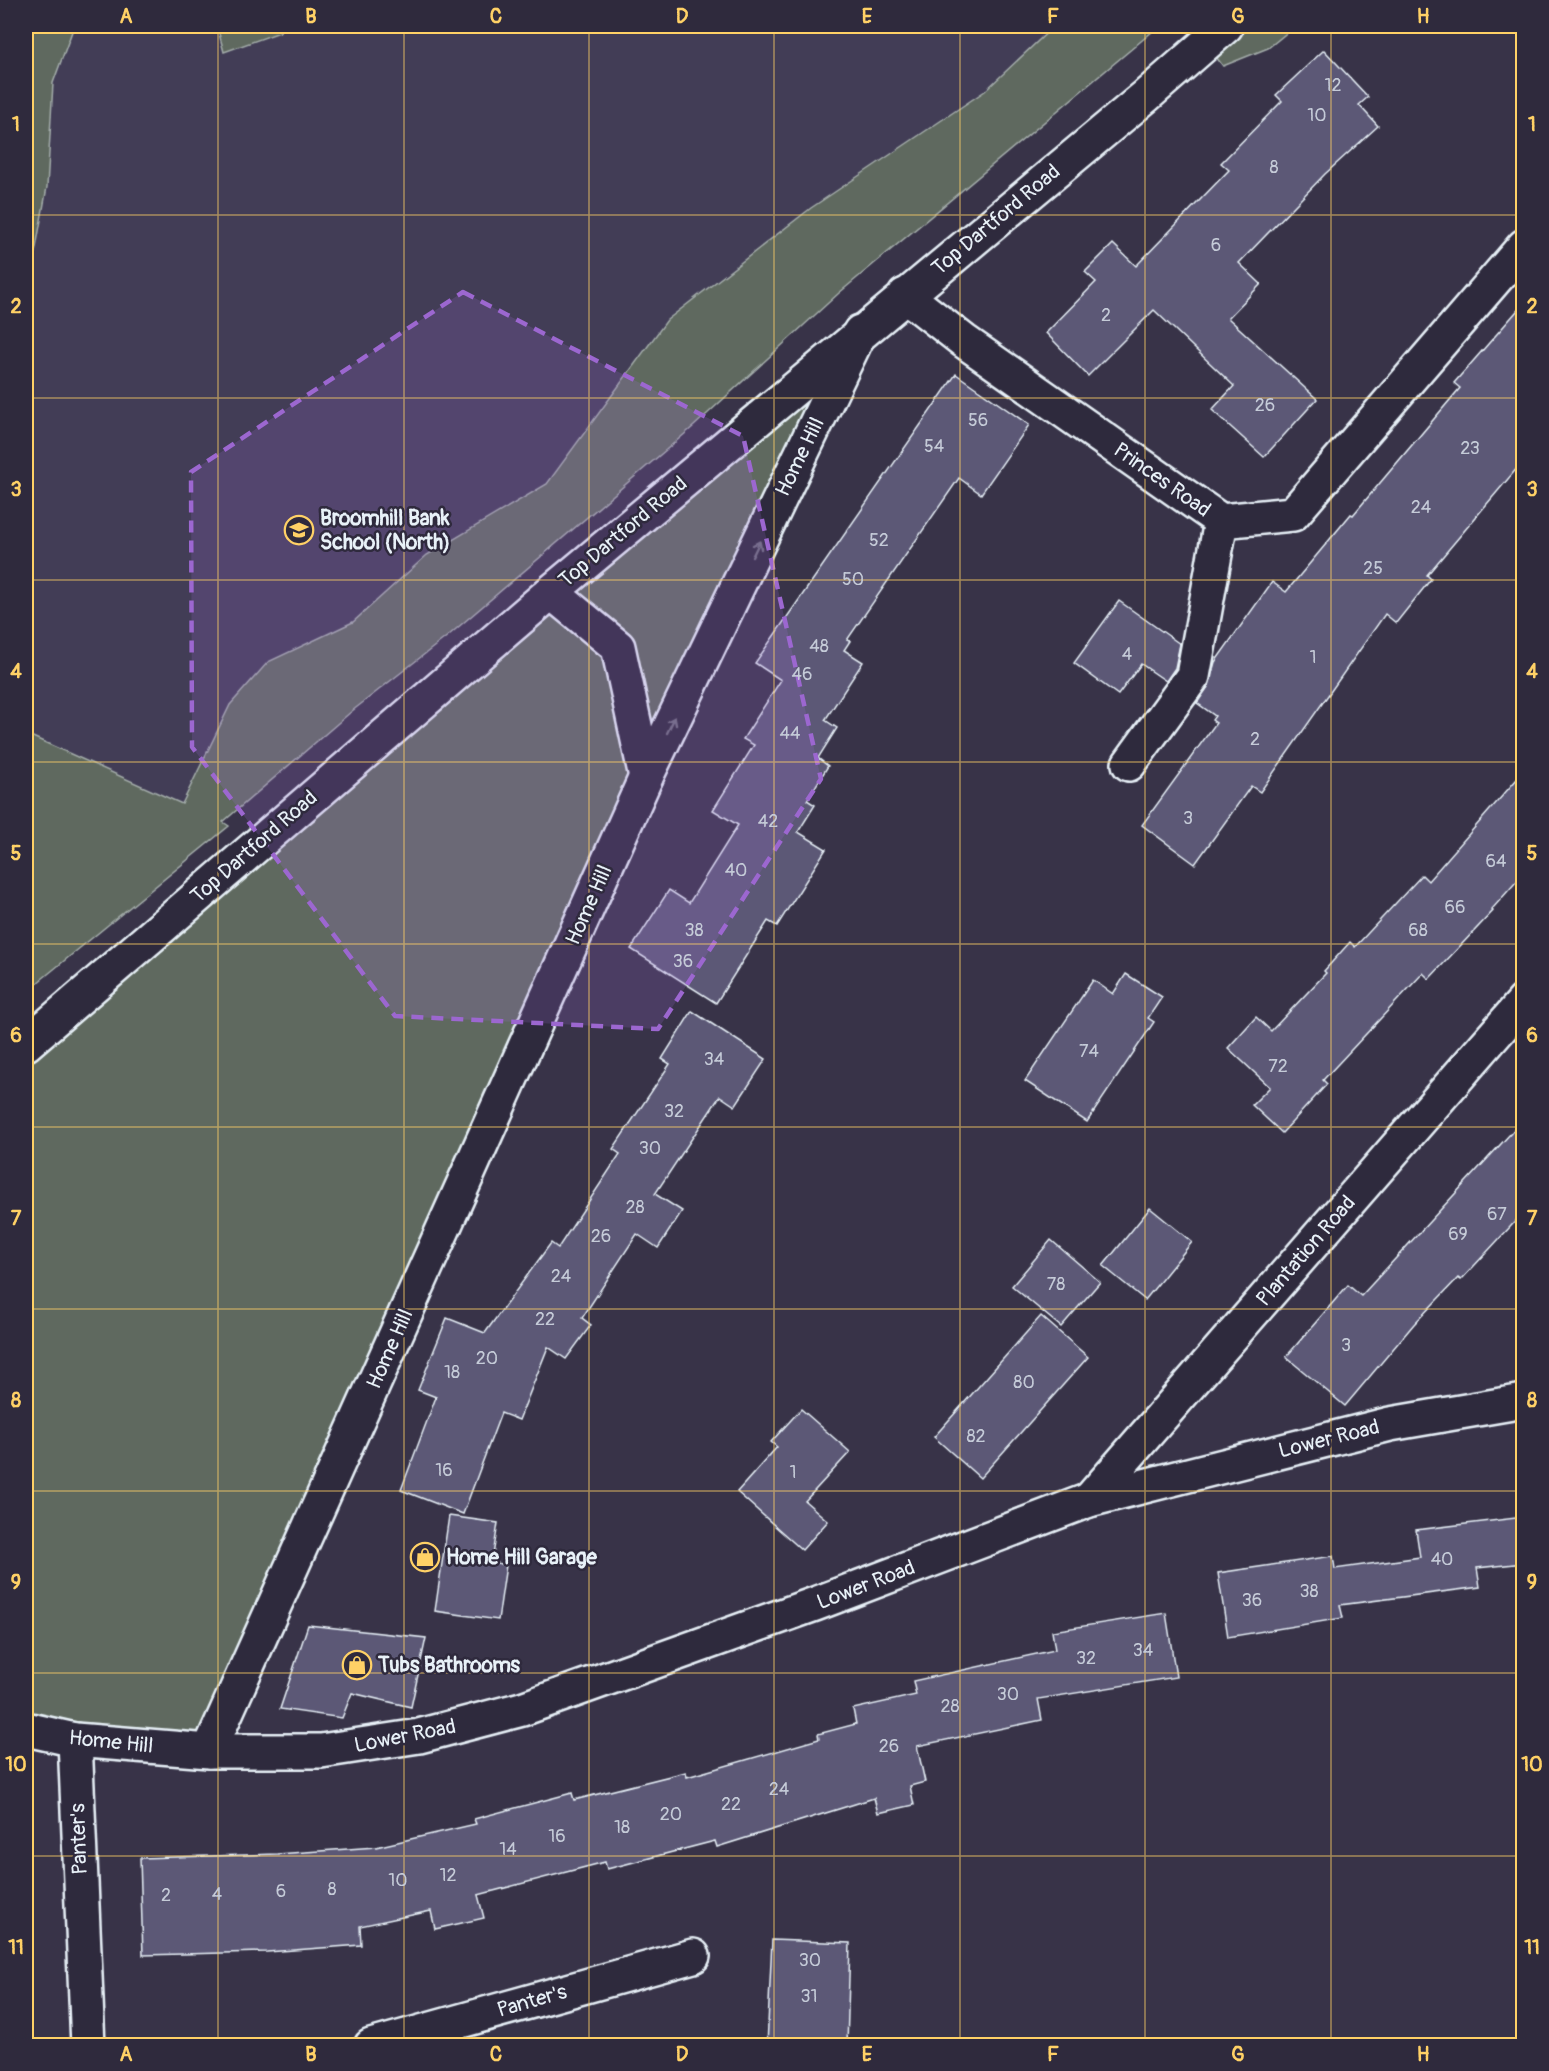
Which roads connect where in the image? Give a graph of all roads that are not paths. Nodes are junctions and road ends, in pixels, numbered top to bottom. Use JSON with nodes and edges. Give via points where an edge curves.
{"nodes":[{"id":1,"x":1226,"y":26,"type":"edge"},
{"id":2,"x":1524,"y":246,"type":"edge"},
{"id":3,"x":905,"y":295,"type":"junction"},
{"id":4,"x":860,"y":332,"type":"junction"},
{"id":5,"x":1221,"y":521,"type":"junction"},
{"id":6,"x":551,"y":592,"type":"junction"},
{"id":7,"x":1129,"y":764,"type":"dead end"},
{"id":8,"x":646,"y":777,"type":"junction"},
{"id":9,"x":1524,"y":1001,"type":"edge"},
{"id":10,"x":26,"y":1044,"type":"edge"},
{"id":11,"x":1524,"y":1401,"type":"edge"},
{"id":12,"x":1089,"y":1500,"type":"junction"},
{"id":13,"x":26,"y":1729,"type":"edge"},
{"id":14,"x":75,"y":1740,"type":"junction"},
{"id":15,"x":209,"y":1751,"type":"junction"},
{"id":16,"x":693,"y":1956,"type":"dead end"},
{"id":17,"x":88,"y":2046,"type":"edge"},
{"id":18,"x":370,"y":2046,"type":"edge"}],
"edges":[{"from":1,"to":3,"type":"street","name":"Top Dartford Road"},
{"from":2,"to":5,"type":"street","name":"Princes Road","via":[[1293,514]]},
{"from":3,"to":4,"type":"street","name":"Top Dartford Road"},
{"from":3,"to":5,"type":"street","name":"Princes Road","via":[[964,341]]},
{"from":4,"to":6,"type":"street","name":"Top Dartford Road"},
{"from":8,"to":4,"type":"street","name":"Home Hill","one_way":true},
{"from":5,"to":7,"type":"street","via":[[1193,676]]},
{"from":6,"to":8,"type":"street","via":[[618,646]]},
{"from":6,"to":10,"type":"street","name":"Top Dartford Road"},
{"from":8,"to":15,"type":"street","name":"Home Hill"},
{"from":9,"to":12,"type":"street","name":"Plantation Road"},
{"from":11,"to":12,"type":"street","name":"Lower Road","via":[[1390,1424]]},
{"from":12,"to":15,"type":"street","name":"Lower Road","via":[[522,1709],[419,1736],[321,1751]]},
{"from":13,"to":14,"type":"street","name":"Home Hill"},
{"from":14,"to":15,"type":"street","name":"Home Hill"},
{"from":14,"to":17,"type":"street","name":"Panter's"},
{"from":16,"to":18,"type":"street","name":"Panter's"}]}
